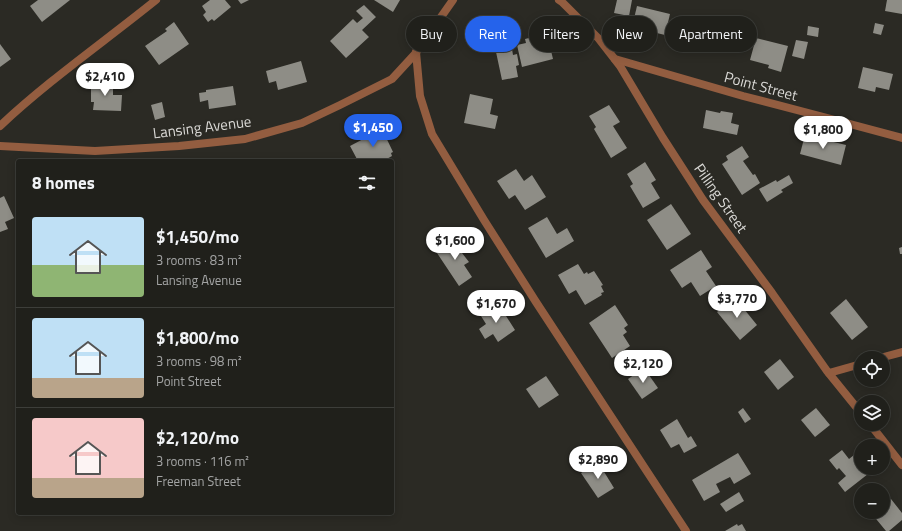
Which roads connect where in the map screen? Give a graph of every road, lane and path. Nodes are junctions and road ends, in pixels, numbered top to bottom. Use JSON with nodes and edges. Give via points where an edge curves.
{"nodes":[{"id":1,"x":156,"y":0,"type":"edge"},
{"id":2,"x":453,"y":0,"type":"edge"},
{"id":3,"x":559,"y":0,"type":"edge"},
{"id":4,"x":442,"y":16,"type":"edge"},
{"id":5,"x":416,"y":52,"type":"joint"},
{"id":6,"x":615,"y":59,"type":"junction"},
{"id":7,"x":0,"y":126,"type":"edge"},
{"id":8,"x":902,"y":138,"type":"edge"},
{"id":9,"x":0,"y":146,"type":"edge"},
{"id":10,"x":902,"y":352,"type":"edge"},
{"id":11,"x":890,"y":355,"type":"edge"},
{"id":12,"x":854,"y":366,"type":"edge"},
{"id":13,"x":829,"y":373,"type":"junction"},
{"id":14,"x":854,"y":404,"type":"edge"},
{"id":15,"x":875,"y":431,"type":"edge"},
{"id":16,"x":902,"y":465,"type":"edge"},
{"id":17,"x":686,"y":531,"type":"edge"}],
"edges":[{"from":1,"to":7,"type":"street","via":[[78,60]]},
{"from":2,"to":4,"type":"street","name":"Lansing Avenue"},
{"from":3,"to":6,"type":"street","name":"Pilling Street","via":[[599,39]]},
{"from":5,"to":9,"type":"street","name":"Lansing Avenue","via":[[392,79],[302,123],[245,139],[179,146],[95,150]]},
{"from":5,"to":17,"type":"street","via":[[420,96],[432,134],[536,302]]},
{"from":6,"to":8,"type":"street","name":"Point Street"},
{"from":6,"to":13,"type":"street","name":"Pilling Street","via":[[703,200]]},
{"from":10,"to":11,"type":"street"},
{"from":12,"to":13,"type":"street"},
{"from":13,"to":14,"type":"street","name":"Pilling Street"},
{"from":15,"to":16,"type":"street"}]}
